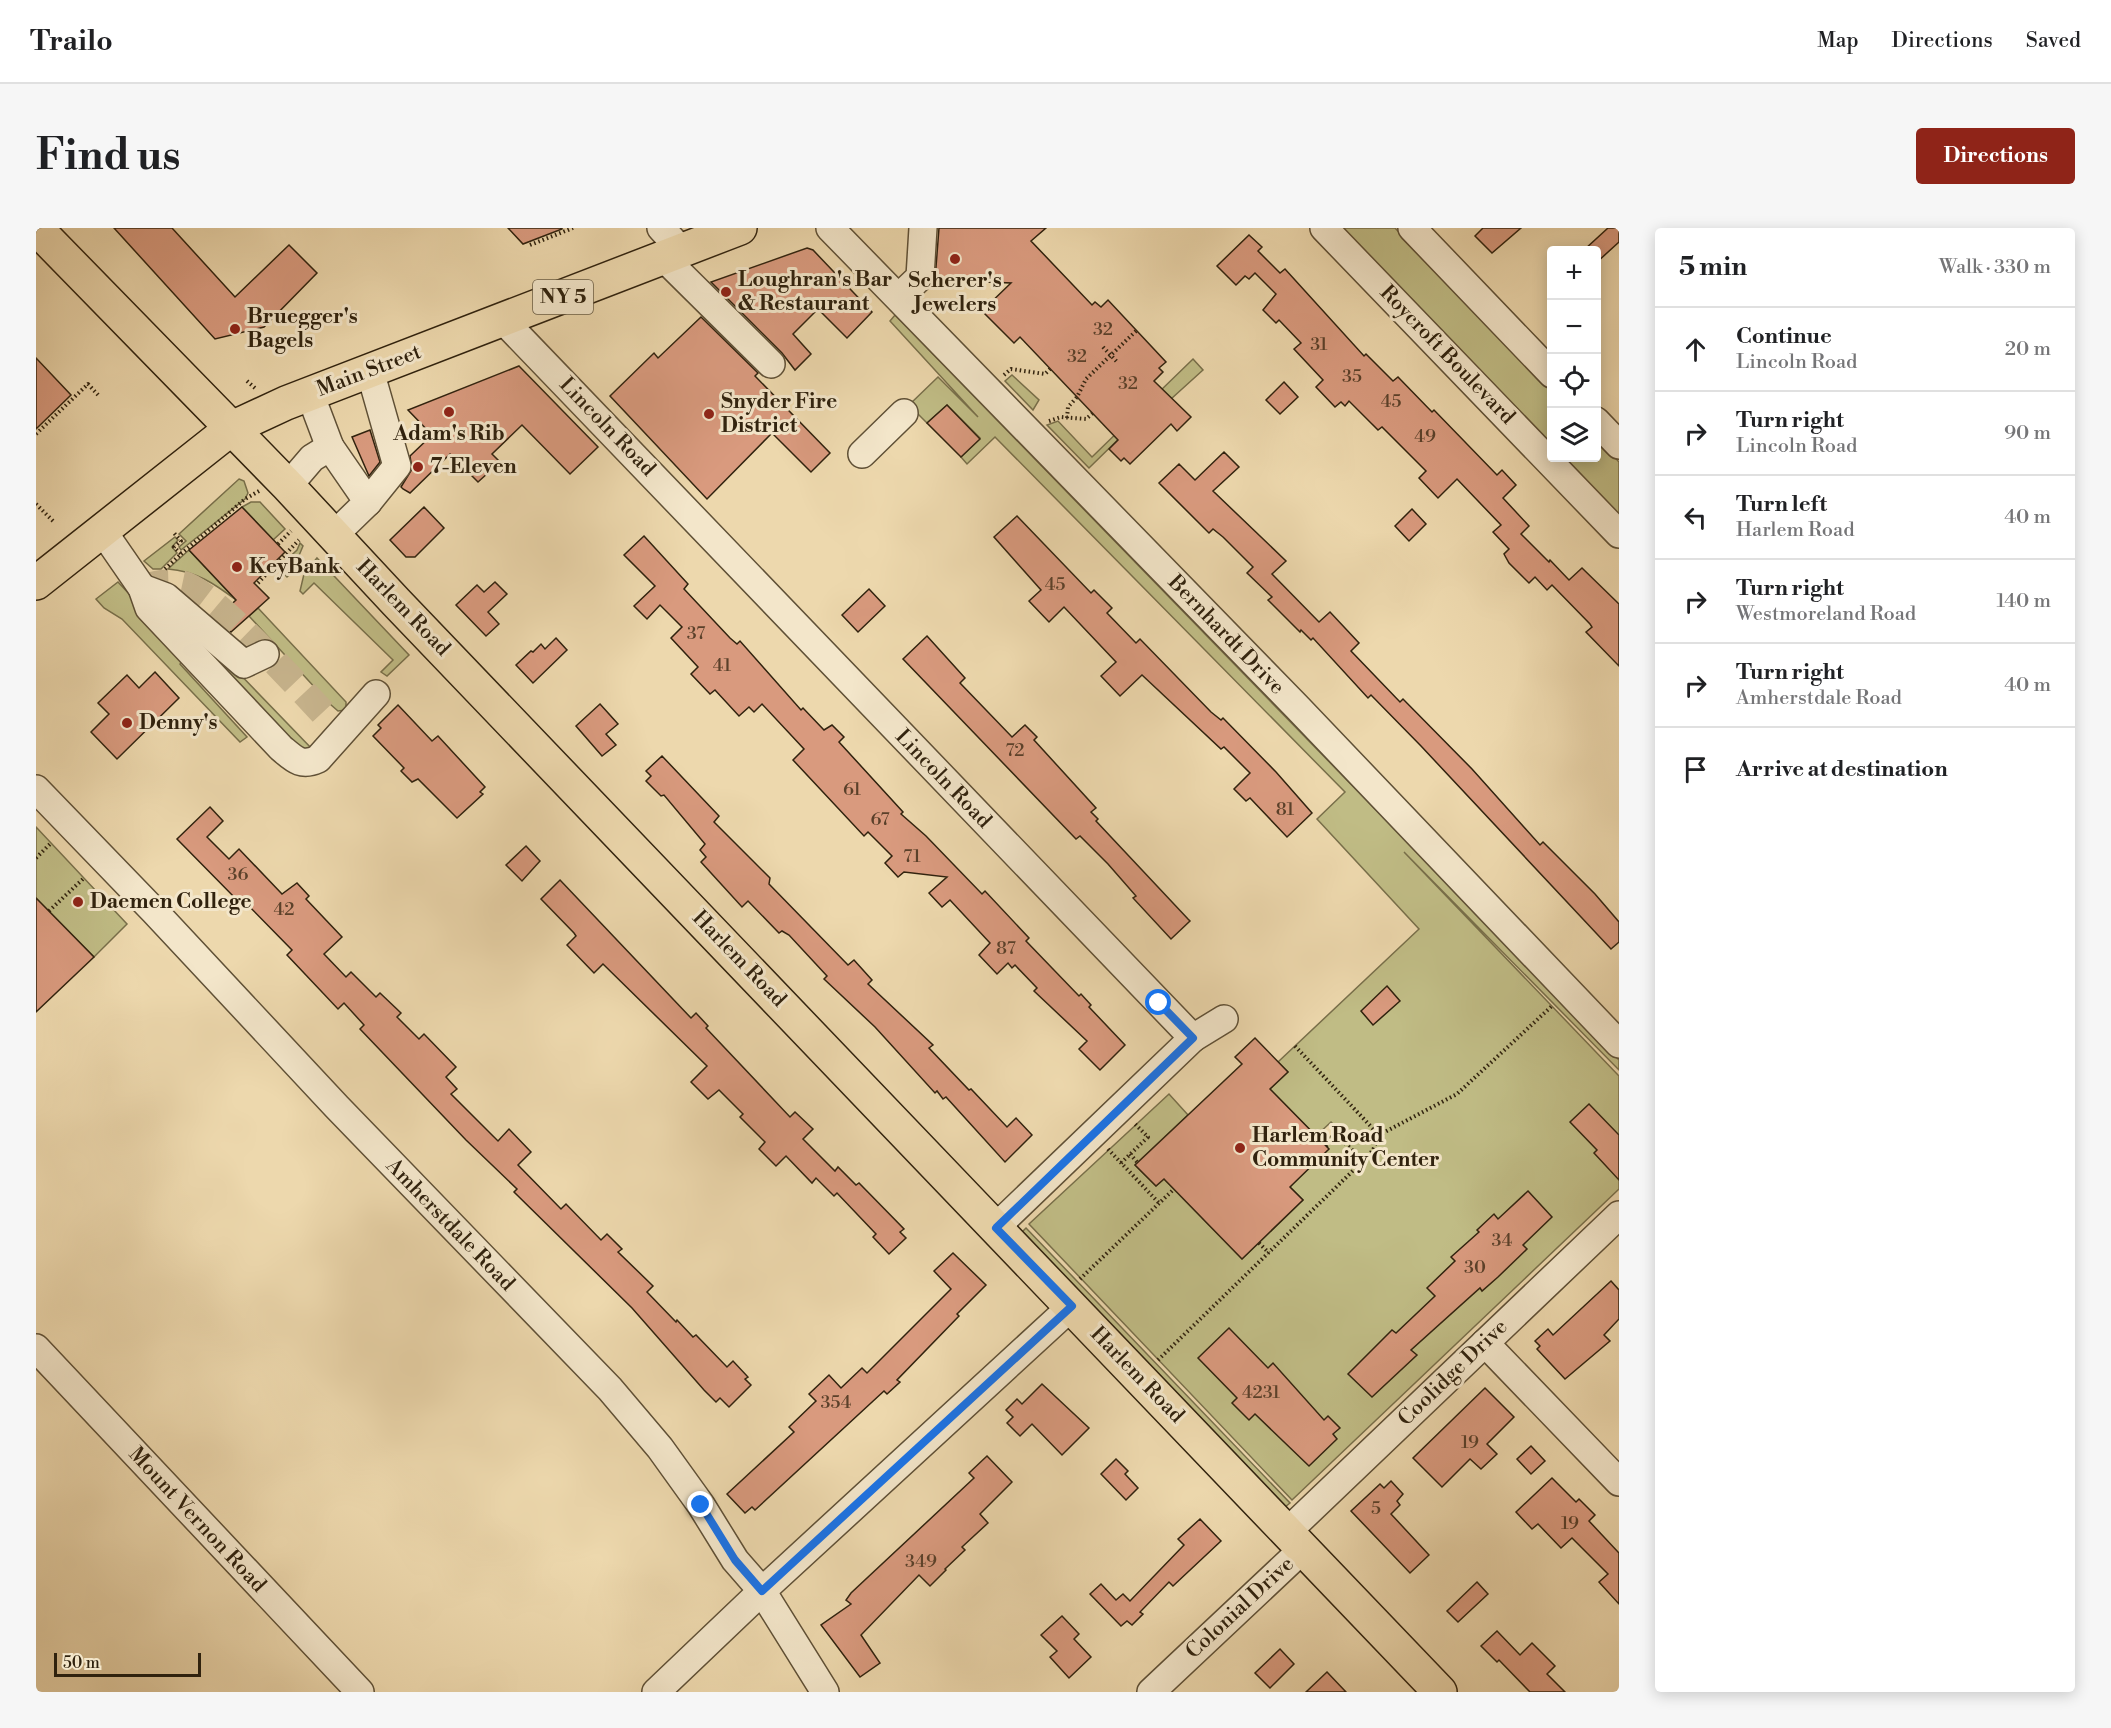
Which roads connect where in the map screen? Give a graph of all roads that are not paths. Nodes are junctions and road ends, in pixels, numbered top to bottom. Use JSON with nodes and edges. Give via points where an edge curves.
{"nodes":[{"id":1,"x":36,"y":228,"type":"edge"},
{"id":2,"x":740,"y":228,"type":"edge"},
{"id":3,"x":830,"y":228,"type":"edge"},
{"id":4,"x":923,"y":228,"type":"edge"},
{"id":5,"x":1324,"y":228,"type":"edge"},
{"id":6,"x":1412,"y":228,"type":"edge"},
{"id":7,"x":669,"y":245,"type":"edge"},
{"id":8,"x":899,"y":297,"type":"junction"},
{"id":9,"x":503,"y":320,"type":"junction"},
{"id":10,"x":771,"y":364,"type":"dead end"},
{"id":11,"x":1547,"y":370,"type":"edge"},
{"id":12,"x":370,"y":371,"type":"junction"},
{"id":13,"x":310,"y":394,"type":"junction"},
{"id":14,"x":904,"y":413,"type":"dead end"},
{"id":15,"x":1601,"y":426,"type":"edge"},
{"id":16,"x":232,"y":428,"type":"junction"},
{"id":17,"x":1619,"y":445,"type":"edge"},
{"id":18,"x":330,"y":447,"type":"junction"},
{"id":19,"x":862,"y":454,"type":"dead end"},
{"id":20,"x":288,"y":486,"type":"junction"},
{"id":21,"x":368,"y":502,"type":"junction"},
{"id":22,"x":102,"y":530,"type":"junction"},
{"id":23,"x":1619,"y":534,"type":"edge"},
{"id":24,"x":334,"y":535,"type":"junction"},
{"id":25,"x":36,"y":584,"type":"edge"},
{"id":26,"x":142,"y":588,"type":"junction"},
{"id":27,"x":265,"y":654,"type":"dead end"},
{"id":28,"x":376,"y":694,"type":"dead end"},
{"id":29,"x":36,"y":789,"type":"edge"},
{"id":30,"x":1224,"y":1019,"type":"dead end"},
{"id":31,"x":1193,"y":1038,"type":"junction"},
{"id":32,"x":1619,"y":1044,"type":"edge"},
{"id":33,"x":1619,"y":1215,"type":"edge"},
{"id":34,"x":996,"y":1228,"type":"junction"},
{"id":35,"x":1072,"y":1296,"type":"junction"},
{"id":36,"x":1485,"y":1343,"type":"junction"},
{"id":37,"x":36,"y":1347,"type":"edge"},
{"id":38,"x":1619,"y":1482,"type":"edge"},
{"id":39,"x":1295,"y":1540,"type":"junction"},
{"id":40,"x":762,"y":1591,"type":"junction"},
{"id":41,"x":360,"y":1692,"type":"edge"},
{"id":42,"x":656,"y":1692,"type":"edge"},
{"id":43,"x":825,"y":1692,"type":"edge"},
{"id":44,"x":1151,"y":1692,"type":"edge"},
{"id":45,"x":1440,"y":1692,"type":"edge"}],
"edges":[{"from":1,"to":16,"type":"main road","name":"Harlem Road"},
{"from":2,"to":7,"type":"main road","name":"Main Street","number":"NY 5"},
{"from":3,"to":8,"type":"street","name":"Bernhardt Drive"},
{"from":4,"to":8,"type":"street","via":[[920,277]]},
{"from":5,"to":23,"type":"street","name":"Roycroft Boulevard"},
{"from":6,"to":11,"type":"street"},
{"from":7,"to":9,"type":"main road","name":"Main Street","number":"NY 5"},
{"from":7,"to":10,"type":"street","via":[[749,343]]},
{"from":8,"to":32,"type":"street","name":"Bernhardt Drive"},
{"from":9,"to":12,"type":"main road","name":"Main Street","number":"NY 5"},
{"from":9,"to":31,"type":"street","name":"Lincoln Road"},
{"from":12,"to":13,"type":"main road","name":"Main Street","number":"NY 5"},
{"from":12,"to":21,"type":"street","via":[[397,466]]},
{"from":13,"to":16,"type":"main road","name":"Main Street","number":"NY 5"},
{"from":13,"to":18,"type":"street"},
{"from":14,"to":19,"type":"street"},
{"from":15,"to":17,"type":"street"},
{"from":16,"to":20,"type":"main road","name":"Harlem Road"},
{"from":16,"to":22,"type":"main road","name":"Main Street","number":"NY 5"},
{"from":18,"to":20,"type":"street","via":[[312,458]]},
{"from":18,"to":21,"type":"street"},
{"from":20,"to":24,"type":"main road","name":"Harlem Road"},
{"from":21,"to":24,"type":"street"},
{"from":22,"to":25,"type":"main road","name":"Main Street","number":"NY 5"},
{"from":22,"to":26,"type":"street"},
{"from":24,"to":34,"type":"main road","name":"Harlem Road"},
{"from":26,"to":27,"type":"street","via":[[166,597],[244,664]]},
{"from":26,"to":28,"type":"street","via":[[144,599],[162,622],[298,762],[308,764],[318,759]]},
{"from":29,"to":40,"type":"street","name":"Amherstdale Road","via":[[610,1389],[660,1448],[735,1560]]},
{"from":30,"to":31,"type":"street"},
{"from":31,"to":34,"type":"street"},
{"from":33,"to":36,"type":"street","name":"Coolidge Drive"},
{"from":34,"to":35,"type":"main road","name":"Harlem Road"},
{"from":35,"to":39,"type":"main road","name":"Harlem Road"},
{"from":35,"to":40,"type":"street"},
{"from":36,"to":38,"type":"street"},
{"from":36,"to":39,"type":"street","name":"Coolidge Drive"},
{"from":37,"to":41,"type":"street","name":"Mount Vernon Road"},
{"from":39,"to":44,"type":"street","name":"Colonial Drive"},
{"from":39,"to":45,"type":"main road","name":"Harlem Road"},
{"from":40,"to":42,"type":"street"},
{"from":40,"to":43,"type":"street","name":"Amherstdale Road"}]}
